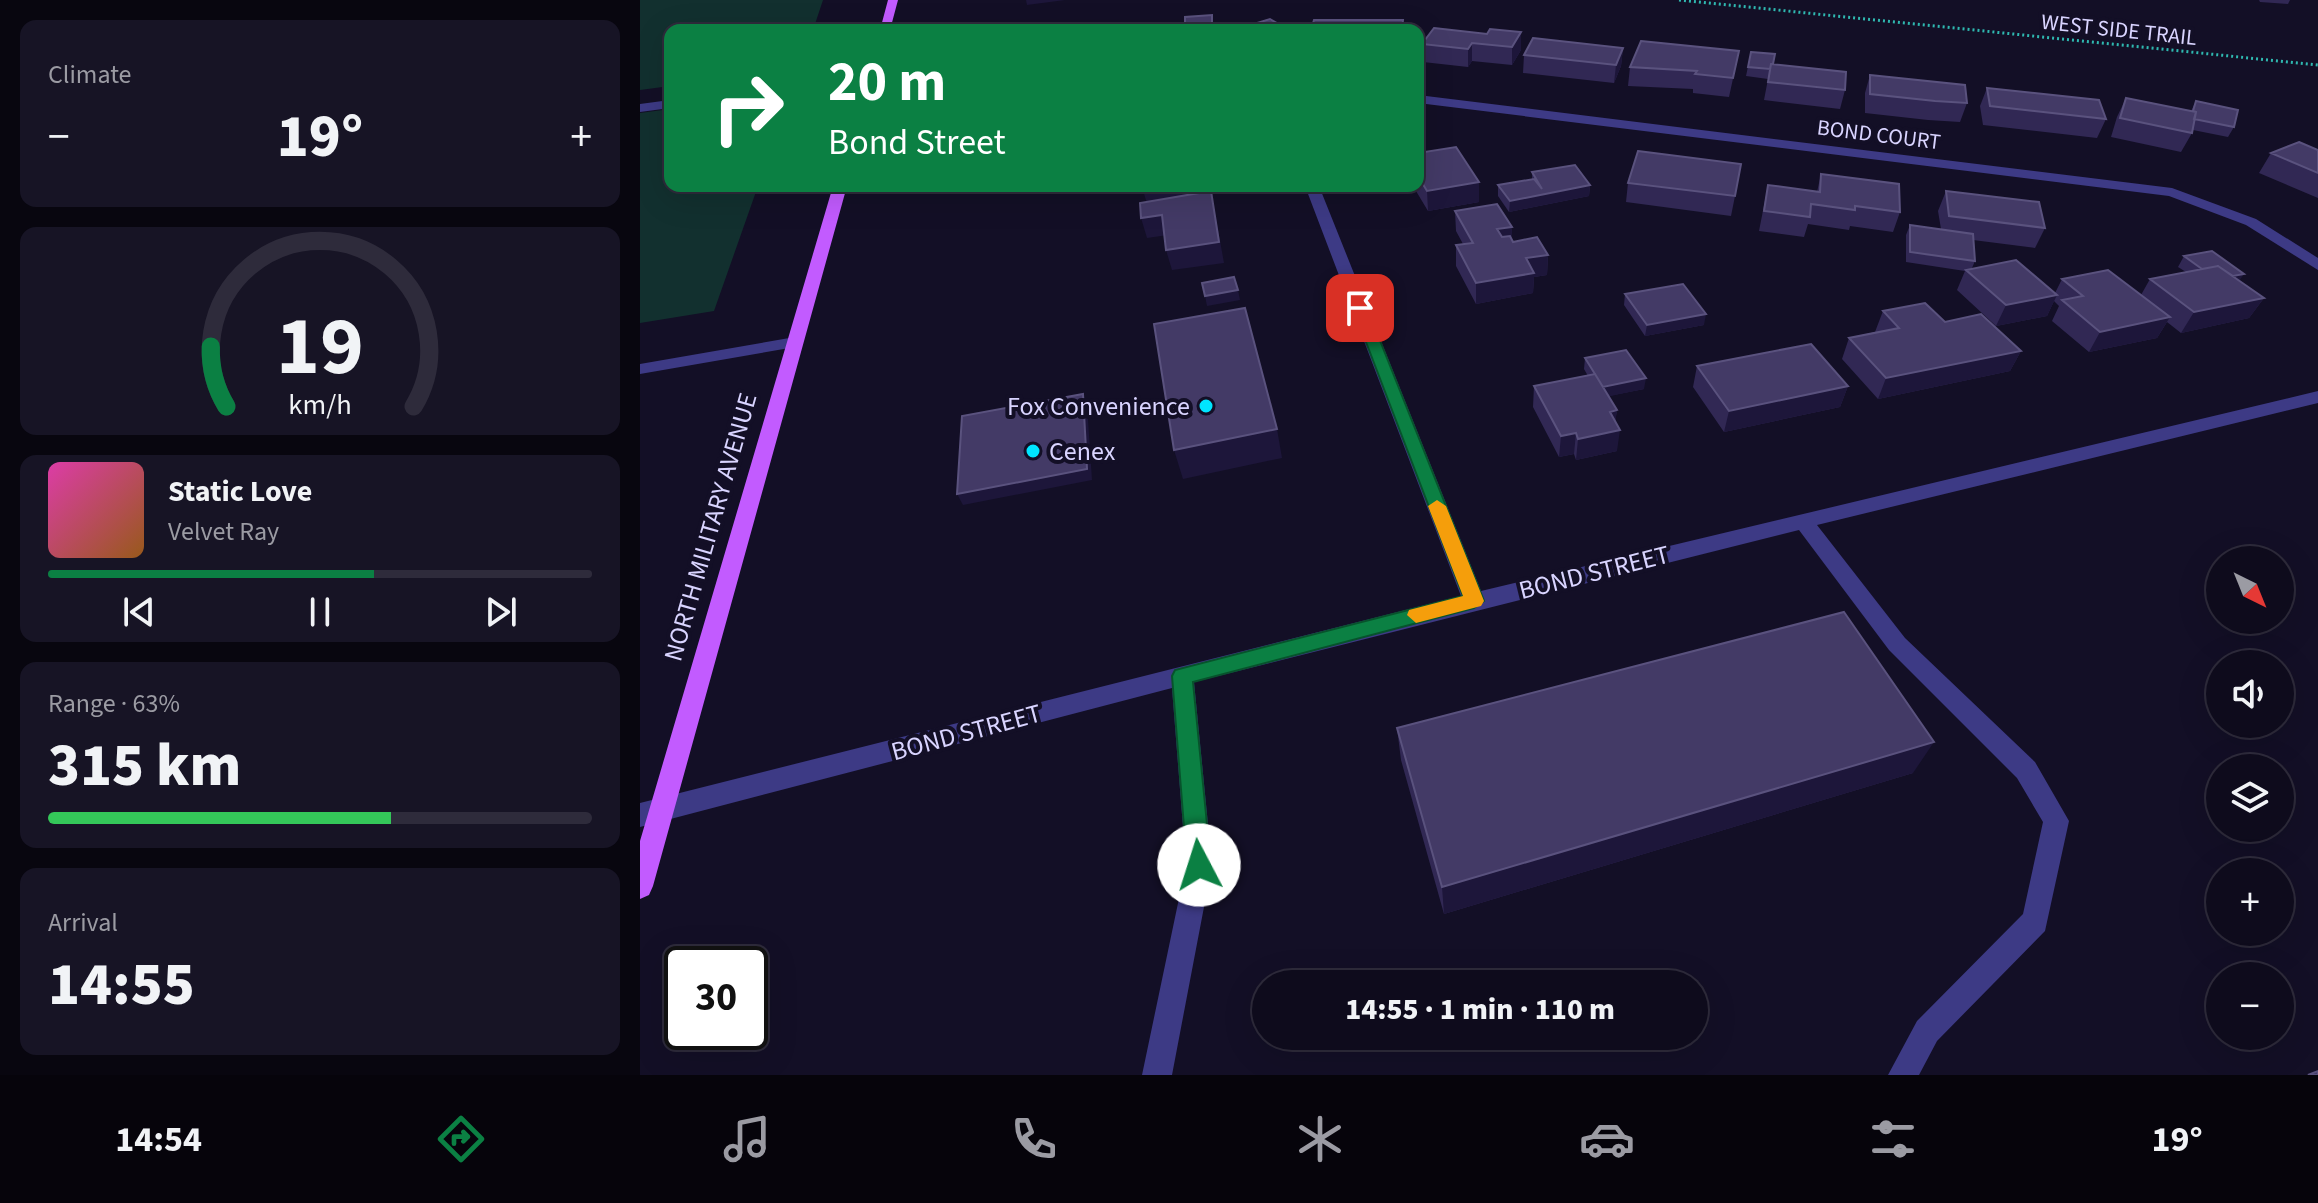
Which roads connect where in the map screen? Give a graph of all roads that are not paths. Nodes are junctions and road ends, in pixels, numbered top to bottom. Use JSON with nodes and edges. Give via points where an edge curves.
{"nodes":[{"id":1,"x":893,"y":0,"type":"edge"},
{"id":2,"x":887,"y":24,"type":"edge"},
{"id":3,"x":664,"y":92,"type":"edge"},
{"id":4,"x":640,"y":94,"type":"edge"},
{"id":5,"x":1424,"y":100,"type":"edge"},
{"id":6,"x":664,"y":105,"type":"edge"},
{"id":7,"x":640,"y":108,"type":"edge"},
{"id":8,"x":838,"y":192,"type":"edge"},
{"id":9,"x":1314,"y":192,"type":"edge"},
{"id":10,"x":2318,"y":265,"type":"edge"},
{"id":11,"x":795,"y":342,"type":"junction"},
{"id":12,"x":640,"y":369,"type":"edge"},
{"id":13,"x":2318,"y":397,"type":"edge"},
{"id":14,"x":1803,"y":521,"type":"junction"},
{"id":15,"x":1474,"y":601,"type":"junction"},
{"id":16,"x":1182,"y":676,"type":"junction"},
{"id":17,"x":650,"y":813,"type":"edge"},
{"id":18,"x":640,"y":886,"type":"edge"},
{"id":19,"x":1157,"y":1075,"type":"edge"},
{"id":20,"x":1903,"y":1075,"type":"edge"}],
"edges":[{"from":1,"to":2,"type":"main road"},
{"from":3,"to":4,"type":"street"},
{"from":5,"to":10,"type":"street","name":"BOND COURT","via":[[2172,192],[2251,222]]},
{"from":6,"to":7,"type":"street"},
{"from":8,"to":11,"type":"main road","name":"NORTH MILITARY AVENUE"},
{"from":9,"to":15,"type":"street"},
{"from":11,"to":12,"type":"street"},
{"from":11,"to":17,"type":"main road","name":"NORTH MILITARY AVENUE"},
{"from":13,"to":14,"type":"street","name":"BOND STREET"},
{"from":14,"to":15,"type":"street","name":"BOND STREET"},
{"from":14,"to":20,"type":"street","via":[[1897,644],[2026,770],[2056,821],[2035,921],[1927,1031]]},
{"from":15,"to":16,"type":"street","name":"BOND STREET"},
{"from":16,"to":17,"type":"street","name":"BOND STREET"},
{"from":16,"to":19,"type":"street","via":[[1199,865]]},
{"from":17,"to":18,"type":"main road","name":"NORTH MILITARY AVENUE"}]}
